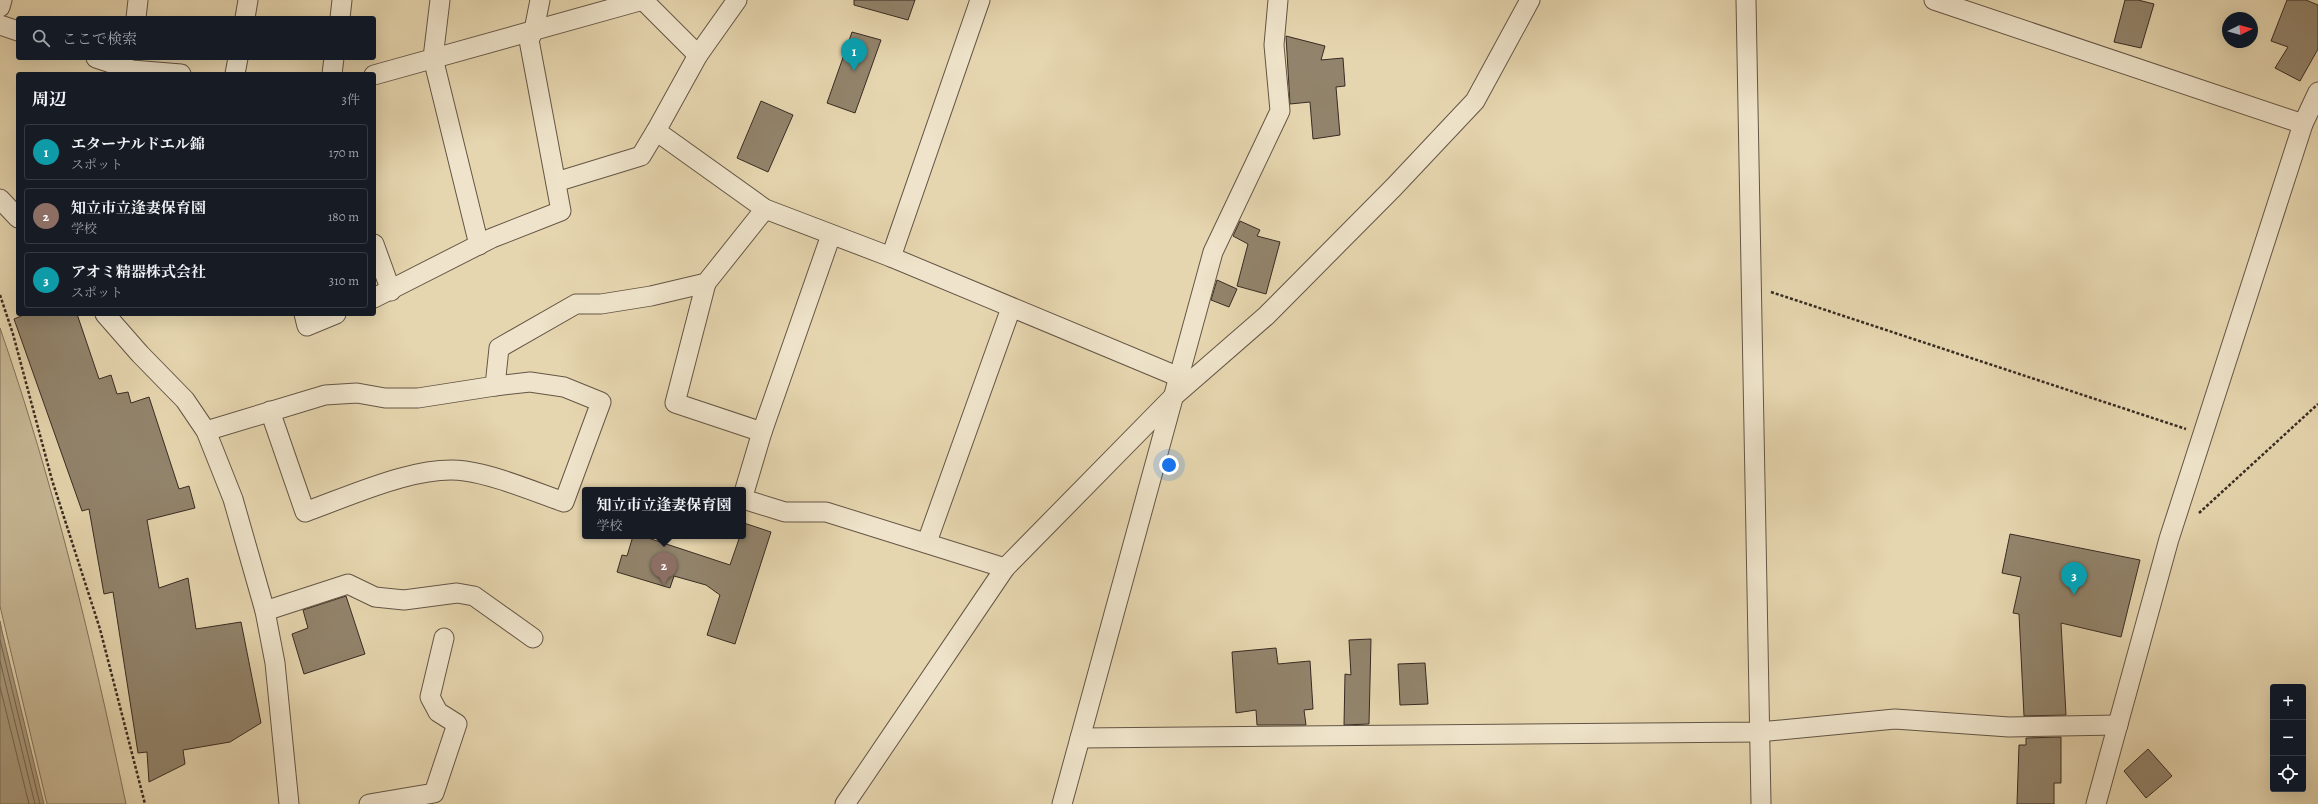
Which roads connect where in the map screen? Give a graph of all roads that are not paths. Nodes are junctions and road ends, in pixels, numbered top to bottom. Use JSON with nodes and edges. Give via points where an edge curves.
{"nodes":[{"id":1,"x":2,"y":0,"type":"edge"},
{"id":2,"x":138,"y":0,"type":"edge"},
{"id":3,"x":248,"y":0,"type":"edge"},
{"id":4,"x":342,"y":0,"type":"edge"},
{"id":5,"x":440,"y":0,"type":"edge"},
{"id":6,"x":540,"y":0,"type":"edge"},
{"id":7,"x":643,"y":0,"type":"edge"},
{"id":8,"x":980,"y":0,"type":"edge"},
{"id":9,"x":1278,"y":0,"type":"edge"},
{"id":10,"x":1530,"y":0,"type":"edge"},
{"id":11,"x":1746,"y":0,"type":"edge"},
{"id":12,"x":1940,"y":1,"type":"edge"},
{"id":13,"x":734,"y":2,"type":"edge"},
{"id":14,"x":0,"y":7,"type":"edge"},
{"id":15,"x":136,"y":16,"type":"edge"},
{"id":16,"x":245,"y":16,"type":"edge"},
{"id":17,"x":340,"y":16,"type":"edge"},
{"id":18,"x":0,"y":25,"type":"edge"},
{"id":19,"x":16,"y":30,"type":"edge"},
{"id":20,"x":534,"y":30,"type":"junction"},
{"id":21,"x":698,"y":55,"type":"junction"},
{"id":22,"x":433,"y":58,"type":"junction"},
{"id":23,"x":103,"y":60,"type":"edge"},
{"id":24,"x":238,"y":60,"type":"edge"},
{"id":25,"x":334,"y":60,"type":"edge"},
{"id":26,"x":132,"y":68,"type":"edge"},
{"id":27,"x":165,"y":72,"type":"edge"},
{"id":28,"x":235,"y":72,"type":"edge"},
{"id":29,"x":332,"y":72,"type":"edge"},
{"id":30,"x":376,"y":74,"type":"edge"},
{"id":31,"x":2318,"y":92,"type":"edge"},
{"id":32,"x":2303,"y":124,"type":"junction"},
{"id":33,"x":656,"y":132,"type":"junction"},
{"id":34,"x":556,"y":182,"type":"junction"},
{"id":35,"x":0,"y":199,"type":"edge"},
{"id":36,"x":765,"y":209,"type":"junction"},
{"id":37,"x":16,"y":216,"type":"edge"},
{"id":38,"x":832,"y":235,"type":"junction"},
{"id":39,"x":479,"y":245,"type":"junction"},
{"id":40,"x":376,"y":250,"type":"edge"},
{"id":41,"x":891,"y":257,"type":"junction"},
{"id":42,"x":706,"y":283,"type":"junction"},
{"id":43,"x":391,"y":291,"type":"junction"},
{"id":44,"x":376,"y":297,"type":"edge"},
{"id":45,"x":1012,"y":308,"type":"junction"},
{"id":46,"x":107,"y":316,"type":"edge"},
{"id":47,"x":305,"y":316,"type":"edge"},
{"id":48,"x":331,"y":316,"type":"edge"},
{"id":49,"x":1179,"y":377,"type":"junction"},
{"id":50,"x":495,"y":386,"type":"junction"},
{"id":51,"x":1174,"y":396,"type":"junction"},
{"id":52,"x":270,"y":411,"type":"junction"},
{"id":53,"x":206,"y":431,"type":"junction"},
{"id":54,"x":762,"y":432,"type":"junction"},
{"id":55,"x":746,"y":487,"type":"edge"},
{"id":56,"x":746,"y":498,"type":"edge"},
{"id":57,"x":927,"y":542,"type":"junction"},
{"id":58,"x":1005,"y":568,"type":"junction"},
{"id":59,"x":265,"y":611,"type":"junction"},
{"id":60,"x":444,"y":638,"type":"dead end"},
{"id":61,"x":533,"y":638,"type":"dead end"},
{"id":62,"x":2118,"y":725,"type":"junction"},
{"id":63,"x":1759,"y":732,"type":"junction"},
{"id":64,"x":1080,"y":738,"type":"junction"},
{"id":65,"x":434,"y":798,"type":"edge"},
{"id":66,"x":290,"y":804,"type":"edge"},
{"id":67,"x":369,"y":804,"type":"edge"},
{"id":68,"x":845,"y":804,"type":"edge"},
{"id":69,"x":1062,"y":804,"type":"edge"},
{"id":70,"x":1761,"y":804,"type":"edge"},
{"id":71,"x":2096,"y":804,"type":"edge"}],
"edges":[{"from":1,"to":14,"type":"street"},
{"from":2,"to":15,"type":"street"},
{"from":3,"to":16,"type":"street"},
{"from":4,"to":17,"type":"street"},
{"from":5,"to":22,"type":"street"},
{"from":6,"to":20,"type":"street"},
{"from":7,"to":20,"type":"street"},
{"from":7,"to":21,"type":"street"},
{"from":8,"to":41,"type":"street"},
{"from":9,"to":49,"type":"street","via":[[1274,45],[1280,111],[1213,252]]},
{"from":10,"to":51,"type":"street","via":[[1475,102],[1266,316]]},
{"from":11,"to":63,"type":"street"},
{"from":12,"to":32,"type":"street"},
{"from":13,"to":21,"type":"street"},
{"from":18,"to":19,"type":"street"},
{"from":20,"to":22,"type":"street"},
{"from":20,"to":34,"type":"street","via":[[529,40]]},
{"from":21,"to":33,"type":"street"},
{"from":22,"to":30,"type":"street"},
{"from":22,"to":39,"type":"street"},
{"from":23,"to":26,"type":"street"},
{"from":24,"to":28,"type":"street"},
{"from":25,"to":29,"type":"street"},
{"from":26,"to":27,"type":"street"},
{"from":31,"to":32,"type":"street"},
{"from":32,"to":62,"type":"street","via":[[2169,539]]},
{"from":33,"to":34,"type":"street","via":[[641,156]]},
{"from":33,"to":36,"type":"street"},
{"from":34,"to":39,"type":"street","via":[[561,210]]},
{"from":35,"to":37,"type":"street"},
{"from":36,"to":38,"type":"street"},
{"from":36,"to":42,"type":"street"},
{"from":38,"to":41,"type":"street"},
{"from":38,"to":54,"type":"street"},
{"from":39,"to":43,"type":"street"},
{"from":40,"to":43,"type":"street"},
{"from":41,"to":45,"type":"street"},
{"from":42,"to":50,"type":"street","via":[[608,303],[576,304],[499,348]]},
{"from":42,"to":54,"type":"street","via":[[675,403]]},
{"from":43,"to":44,"type":"street"},
{"from":45,"to":49,"type":"street"},
{"from":45,"to":57,"type":"street"},
{"from":46,"to":53,"type":"street","via":[[185,400]]},
{"from":47,"to":48,"type":"street","via":[[308,326]]},
{"from":49,"to":51,"type":"street"},
{"from":50,"to":52,"type":"street","via":[[418,398],[384,398],[357,393],[325,395]]},
{"from":50,"to":52,"type":"street","via":[[530,382],[564,387],[601,402],[564,502],[466,471],[433,470],[390,482],[305,512]]},
{"from":51,"to":58,"type":"street"},
{"from":51,"to":64,"type":"street"},
{"from":52,"to":53,"type":"street"},
{"from":53,"to":59,"type":"street","via":[[233,499]]},
{"from":54,"to":55,"type":"street"},
{"from":56,"to":57,"type":"street","via":[[785,512],[826,512]]},
{"from":57,"to":58,"type":"street"},
{"from":58,"to":68,"type":"street"},
{"from":59,"to":61,"type":"street","via":[[348,584],[375,597],[404,600],[457,593],[474,596]]},
{"from":59,"to":66,"type":"street","via":[[275,663]]},
{"from":60,"to":65,"type":"street","via":[[430,698],[438,712],[457,724]]},
{"from":62,"to":63,"type":"street","via":[[2009,727],[1895,719]]},
{"from":62,"to":71,"type":"street"},
{"from":63,"to":64,"type":"street"},
{"from":63,"to":70,"type":"street"},
{"from":64,"to":69,"type":"street"},
{"from":65,"to":67,"type":"street"}]}
